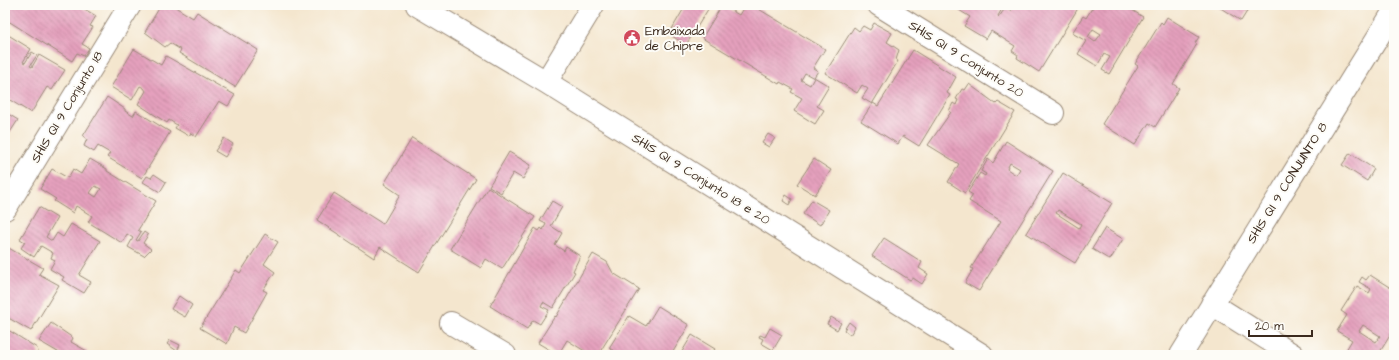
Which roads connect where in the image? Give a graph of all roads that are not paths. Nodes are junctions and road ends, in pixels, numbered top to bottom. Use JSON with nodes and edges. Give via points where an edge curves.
{"nodes":[{"id":1,"x":130,"y":5,"type":"edge"},
{"id":2,"x":417,"y":5,"type":"edge"},
{"id":3,"x":593,"y":5,"type":"edge"},
{"id":4,"x":879,"y":5,"type":"edge"},
{"id":5,"x":1394,"y":11,"type":"edge"},
{"id":6,"x":546,"y":82,"type":"junction"},
{"id":7,"x":1053,"y":113,"type":"dead end"},
{"id":8,"x":5,"y":209,"type":"edge"},
{"id":9,"x":1212,"y":304,"type":"junction"},
{"id":10,"x":451,"y":323,"type":"dead end"},
{"id":11,"x":505,"y":355,"type":"edge"},
{"id":12,"x":982,"y":355,"type":"edge"},
{"id":13,"x":1181,"y":355,"type":"edge"},
{"id":14,"x":1293,"y":355,"type":"edge"}],
"edges":[{"from":1,"to":8,"type":"street","name":"SHIS QI 9 Conjunto 18"},
{"from":2,"to":6,"type":"street","name":"SHIS QI 9 Conjunto 18 e 20"},
{"from":3,"to":6,"type":"street"},
{"from":4,"to":7,"type":"street","name":"SHIS QI 9 Conjunto 20"},
{"from":5,"to":9,"type":"street","name":"SHIS QI 9 CONJUNTO 8"},
{"from":6,"to":12,"type":"street","name":"SHIS QI 9 Conjunto 18 e 20"},
{"from":9,"to":13,"type":"street","name":"SHIS QI 9 CONJUNTO 8"},
{"from":9,"to":14,"type":"street"},
{"from":10,"to":11,"type":"street"}]}
